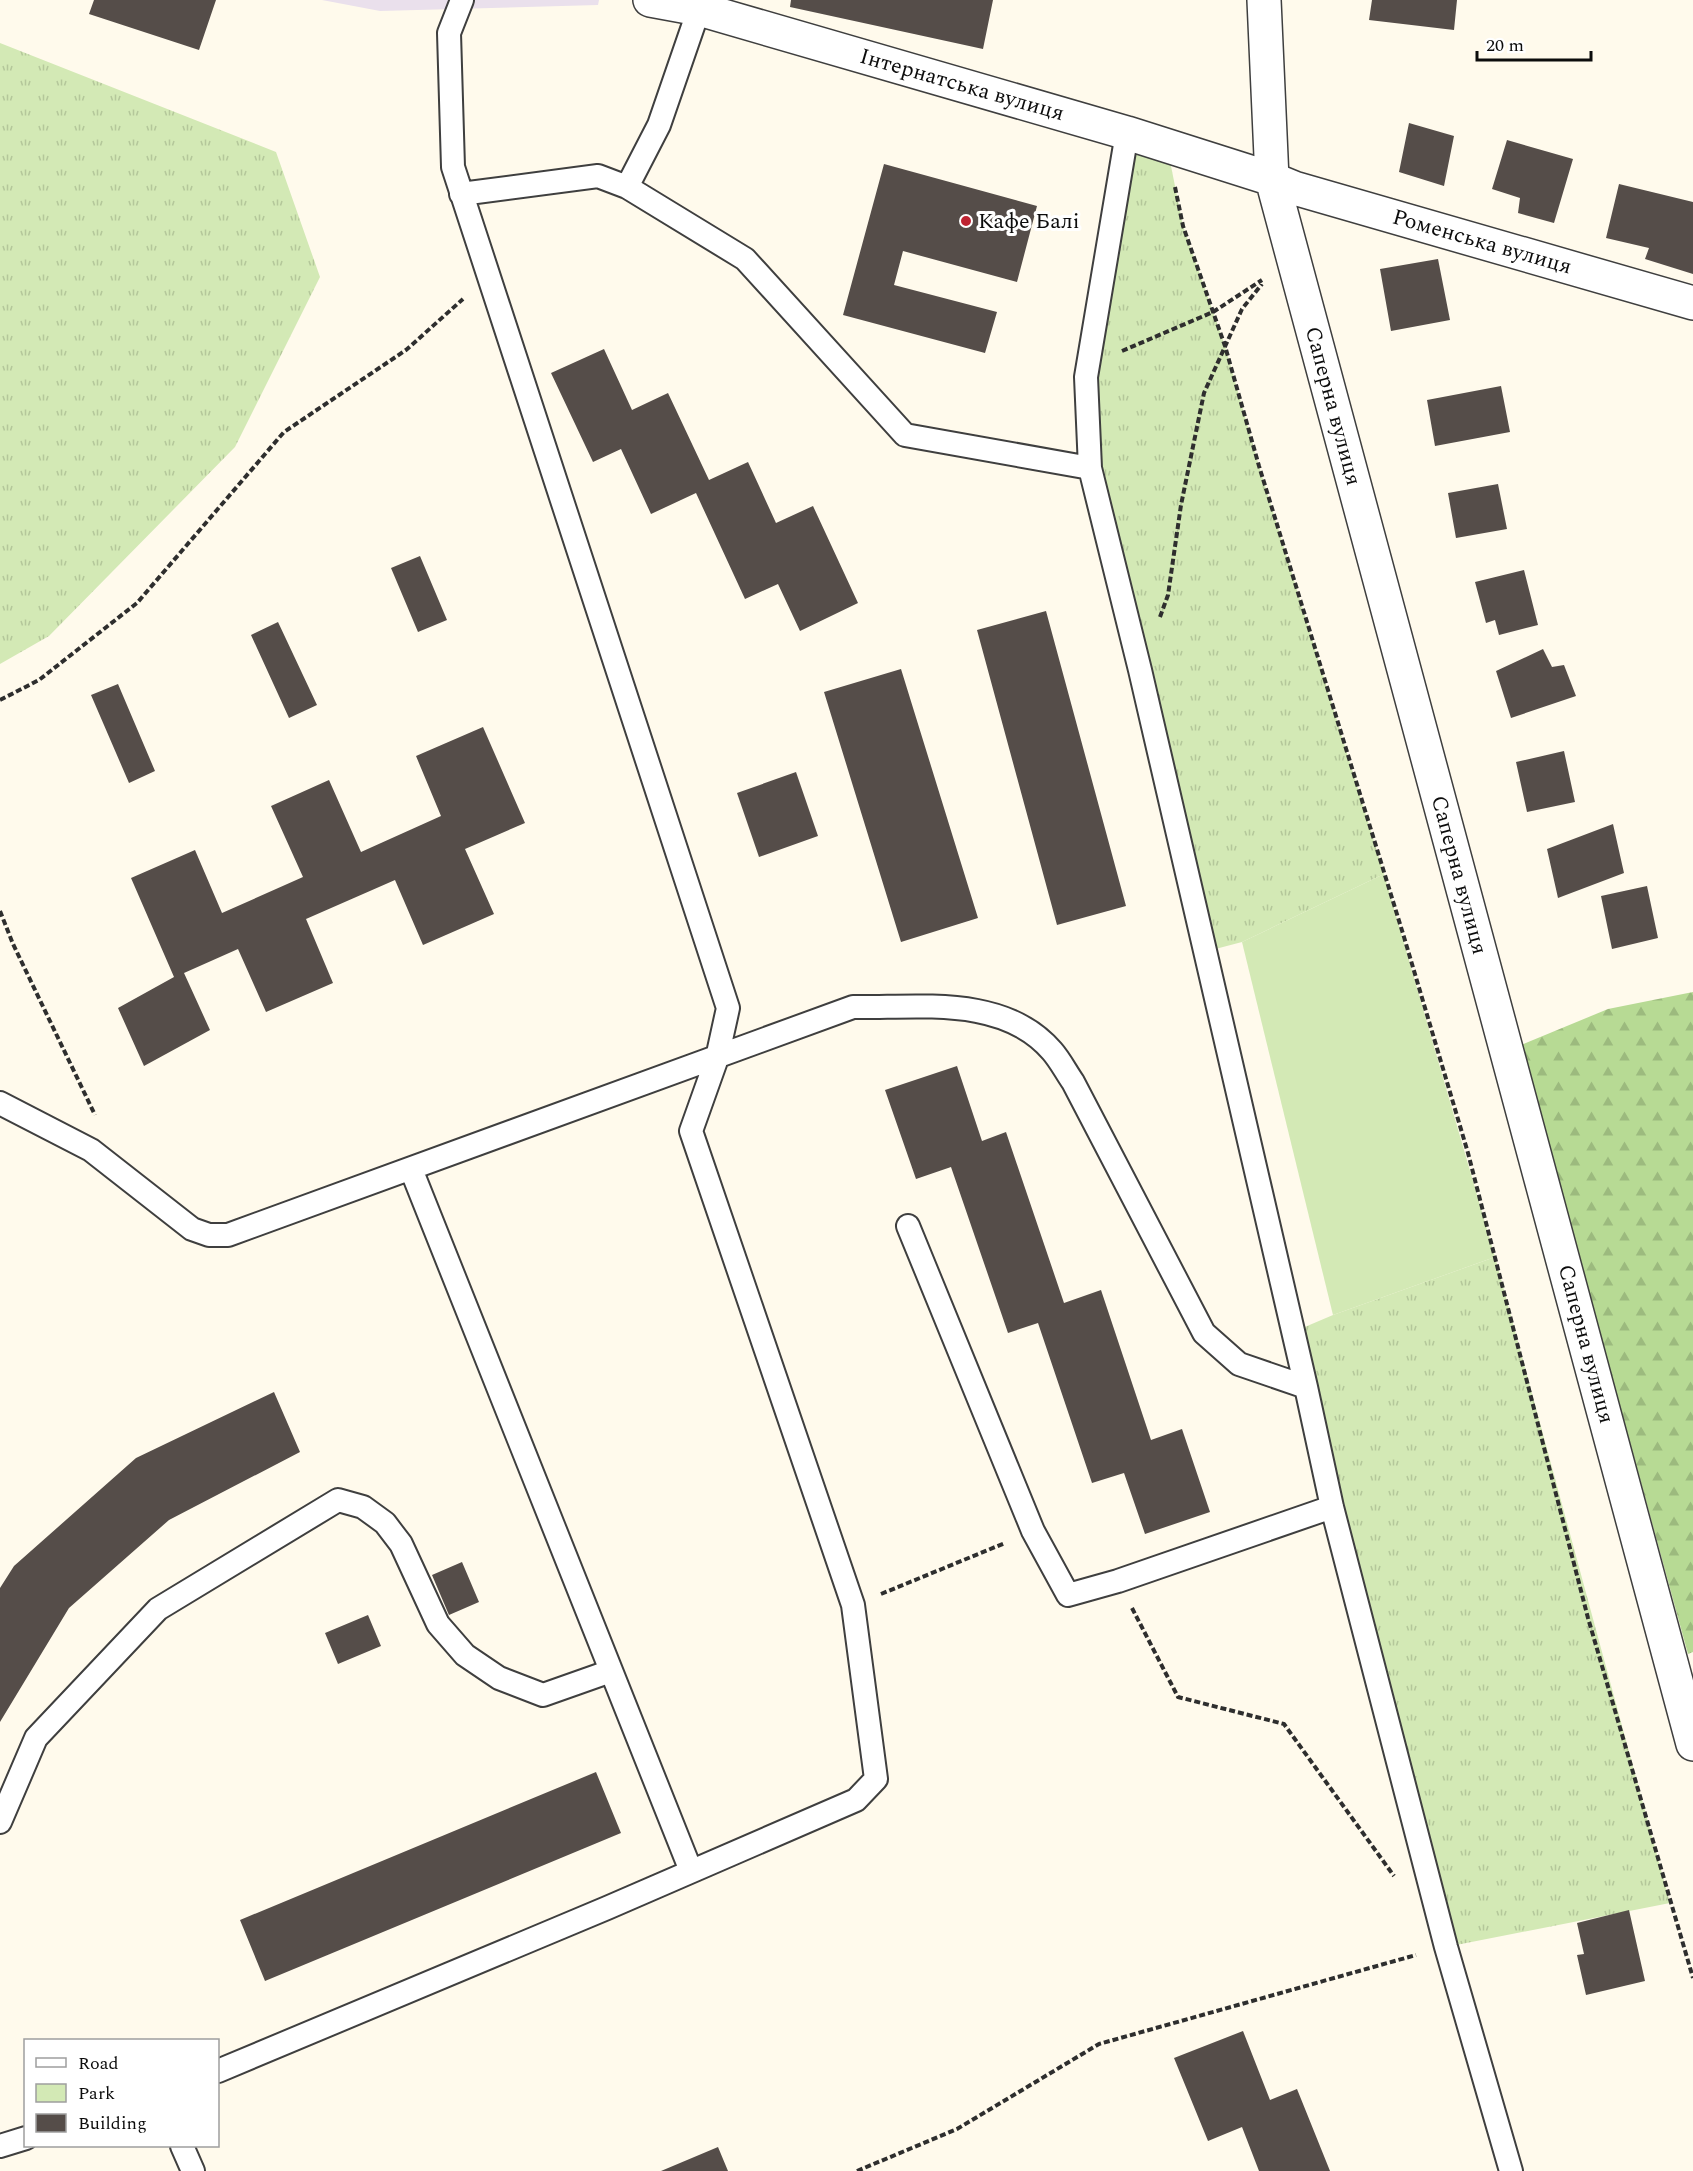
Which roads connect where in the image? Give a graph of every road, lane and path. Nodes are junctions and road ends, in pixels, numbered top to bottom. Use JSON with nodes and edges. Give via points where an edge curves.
{"nodes":[{"id":1,"x":462,"y":0,"type":"edge"},
{"id":2,"x":650,"y":0,"type":"edge"},
{"id":3,"x":1264,"y":0,"type":"edge"},
{"id":4,"x":699,"y":9,"type":"junction"},
{"id":5,"x":1127,"y":133,"type":"junction"},
{"id":6,"x":1167,"y":146,"type":"junction"},
{"id":7,"x":1272,"y":179,"type":"junction"},
{"id":8,"x":627,"y":187,"type":"junction"},
{"id":9,"x":461,"y":194,"type":"junction"},
{"id":10,"x":488,"y":278,"type":"junction"},
{"id":11,"x":1693,"y":303,"type":"edge"},
{"id":12,"x":1213,"y":312,"type":"junction"},
{"id":13,"x":1225,"y":346,"type":"junction"},
{"id":14,"x":1088,"y":366,"type":"junction"},
{"id":15,"x":1090,"y":468,"type":"junction"},
{"id":16,"x":1140,"y":670,"type":"junction"},
{"id":17,"x":0,"y":700,"type":"edge"},
{"id":18,"x":0,"y":911,"type":"edge"},
{"id":19,"x":717,"y":1058,"type":"junction"},
{"id":20,"x":0,"y":1103,"type":"edge"},
{"id":21,"x":98,"y":1123,"type":"dead end"},
{"id":22,"x":411,"y":1169,"type":"junction"},
{"id":23,"x":908,"y":1226,"type":"dead end"},
{"id":24,"x":1306,"y":1387,"type":"junction"},
{"id":25,"x":1332,"y":1507,"type":"junction"},
{"id":26,"x":1034,"y":1531,"type":"junction"},
{"id":27,"x":1118,"y":1581,"type":"junction"},
{"id":28,"x":853,"y":1605,"type":"junction"},
{"id":29,"x":611,"y":1671,"type":"junction"},
{"id":30,"x":1693,"y":1744,"type":"edge"},
{"id":31,"x":0,"y":1822,"type":"edge"},
{"id":32,"x":691,"y":1871,"type":"junction"},
{"id":33,"x":1399,"y":1884,"type":"dead end"},
{"id":34,"x":1446,"y":1947,"type":"junction"},
{"id":35,"x":1693,"y":1978,"type":"edge"},
{"id":36,"x":219,"y":2071,"type":"edge"},
{"id":37,"x":24,"y":2139,"type":"edge"},
{"id":38,"x":0,"y":2146,"type":"edge"},
{"id":39,"x":183,"y":2147,"type":"edge"},
{"id":40,"x":193,"y":2171,"type":"edge"},
{"id":41,"x":856,"y":2171,"type":"edge"},
{"id":42,"x":1511,"y":2171,"type":"edge"}],
"edges":[{"from":1,"to":9,"type":"lane","via":[[449,33],[453,167]]},
{"from":2,"to":4,"type":"street","name":"Інтернатська вулиця"},
{"from":3,"to":7,"type":"street","name":"Саперна вулиця"},
{"from":4,"to":5,"type":"street","name":"Інтернатська вулиця"},
{"from":4,"to":8,"type":"lane","via":[[660,125]]},
{"from":5,"to":6,"type":"street","name":"Інтернатська вулиця"},
{"from":5,"to":14,"type":"lane"},
{"from":6,"to":7,"type":"street","name":"Інтернатська вулиця"},
{"from":6,"to":12,"type":"path","via":[[1183,226]]},
{"from":7,"to":11,"type":"street","name":"Роменська вулиця"},
{"from":7,"to":30,"type":"street","name":"Саперна вулиця"},
{"from":8,"to":9,"type":"lane","via":[[598,176]]},
{"from":8,"to":15,"type":"lane","via":[[745,259],[904,435]]},
{"from":9,"to":10,"type":"lane"},
{"from":10,"to":17,"type":"path","via":[[406,350],[284,432],[137,603],[39,680]]},
{"from":10,"to":19,"type":"lane","via":[[728,1008]]},
{"from":12,"to":13,"type":"path"},
{"from":12,"to":13,"type":"path","via":[[1269,276],[1242,309]]},
{"from":12,"to":14,"type":"path"},
{"from":13,"to":16,"type":"path","via":[[1204,393],[1168,595]]},
{"from":13,"to":35,"type":"path","via":[[1468,1154],[1588,1618]]},
{"from":14,"to":15,"type":"lane"},
{"from":15,"to":16,"type":"lane"},
{"from":16,"to":24,"type":"lane"},
{"from":18,"to":21,"type":"path"},
{"from":19,"to":22,"type":"lane"},
{"from":19,"to":24,"type":"lane","via":[[853,1007],[988,1012],[1023,1027],[1052,1051],[1073,1082],[1204,1333],[1239,1364]]},
{"from":19,"to":28,"type":"lane","via":[[692,1131]]},
{"from":20,"to":22,"type":"lane","via":[[91,1150],[192,1229],[209,1235],[228,1235]]},
{"from":22,"to":29,"type":"lane"},
{"from":23,"to":26,"type":"lane"},
{"from":24,"to":25,"type":"lane"},
{"from":25,"to":27,"type":"lane"},
{"from":25,"to":34,"type":"lane"},
{"from":26,"to":27,"type":"lane","via":[[1068,1595]]},
{"from":26,"to":28,"type":"path"},
{"from":27,"to":33,"type":"path","via":[[1178,1697],[1284,1724]]},
{"from":28,"to":32,"type":"lane","via":[[876,1779],[856,1800]]},
{"from":29,"to":31,"type":"lane","via":[[543,1695],[499,1678],[465,1655],[438,1624],[401,1545],[385,1523],[363,1507],[338,1500],[158,1609],[36,1738]]},
{"from":29,"to":32,"type":"lane"},
{"from":32,"to":36,"type":"lane"},
{"from":34,"to":41,"type":"path","via":[[1099,2044],[957,2129]]},
{"from":34,"to":42,"type":"lane"},
{"from":37,"to":38,"type":"lane"},
{"from":39,"to":40,"type":"lane"}]}
